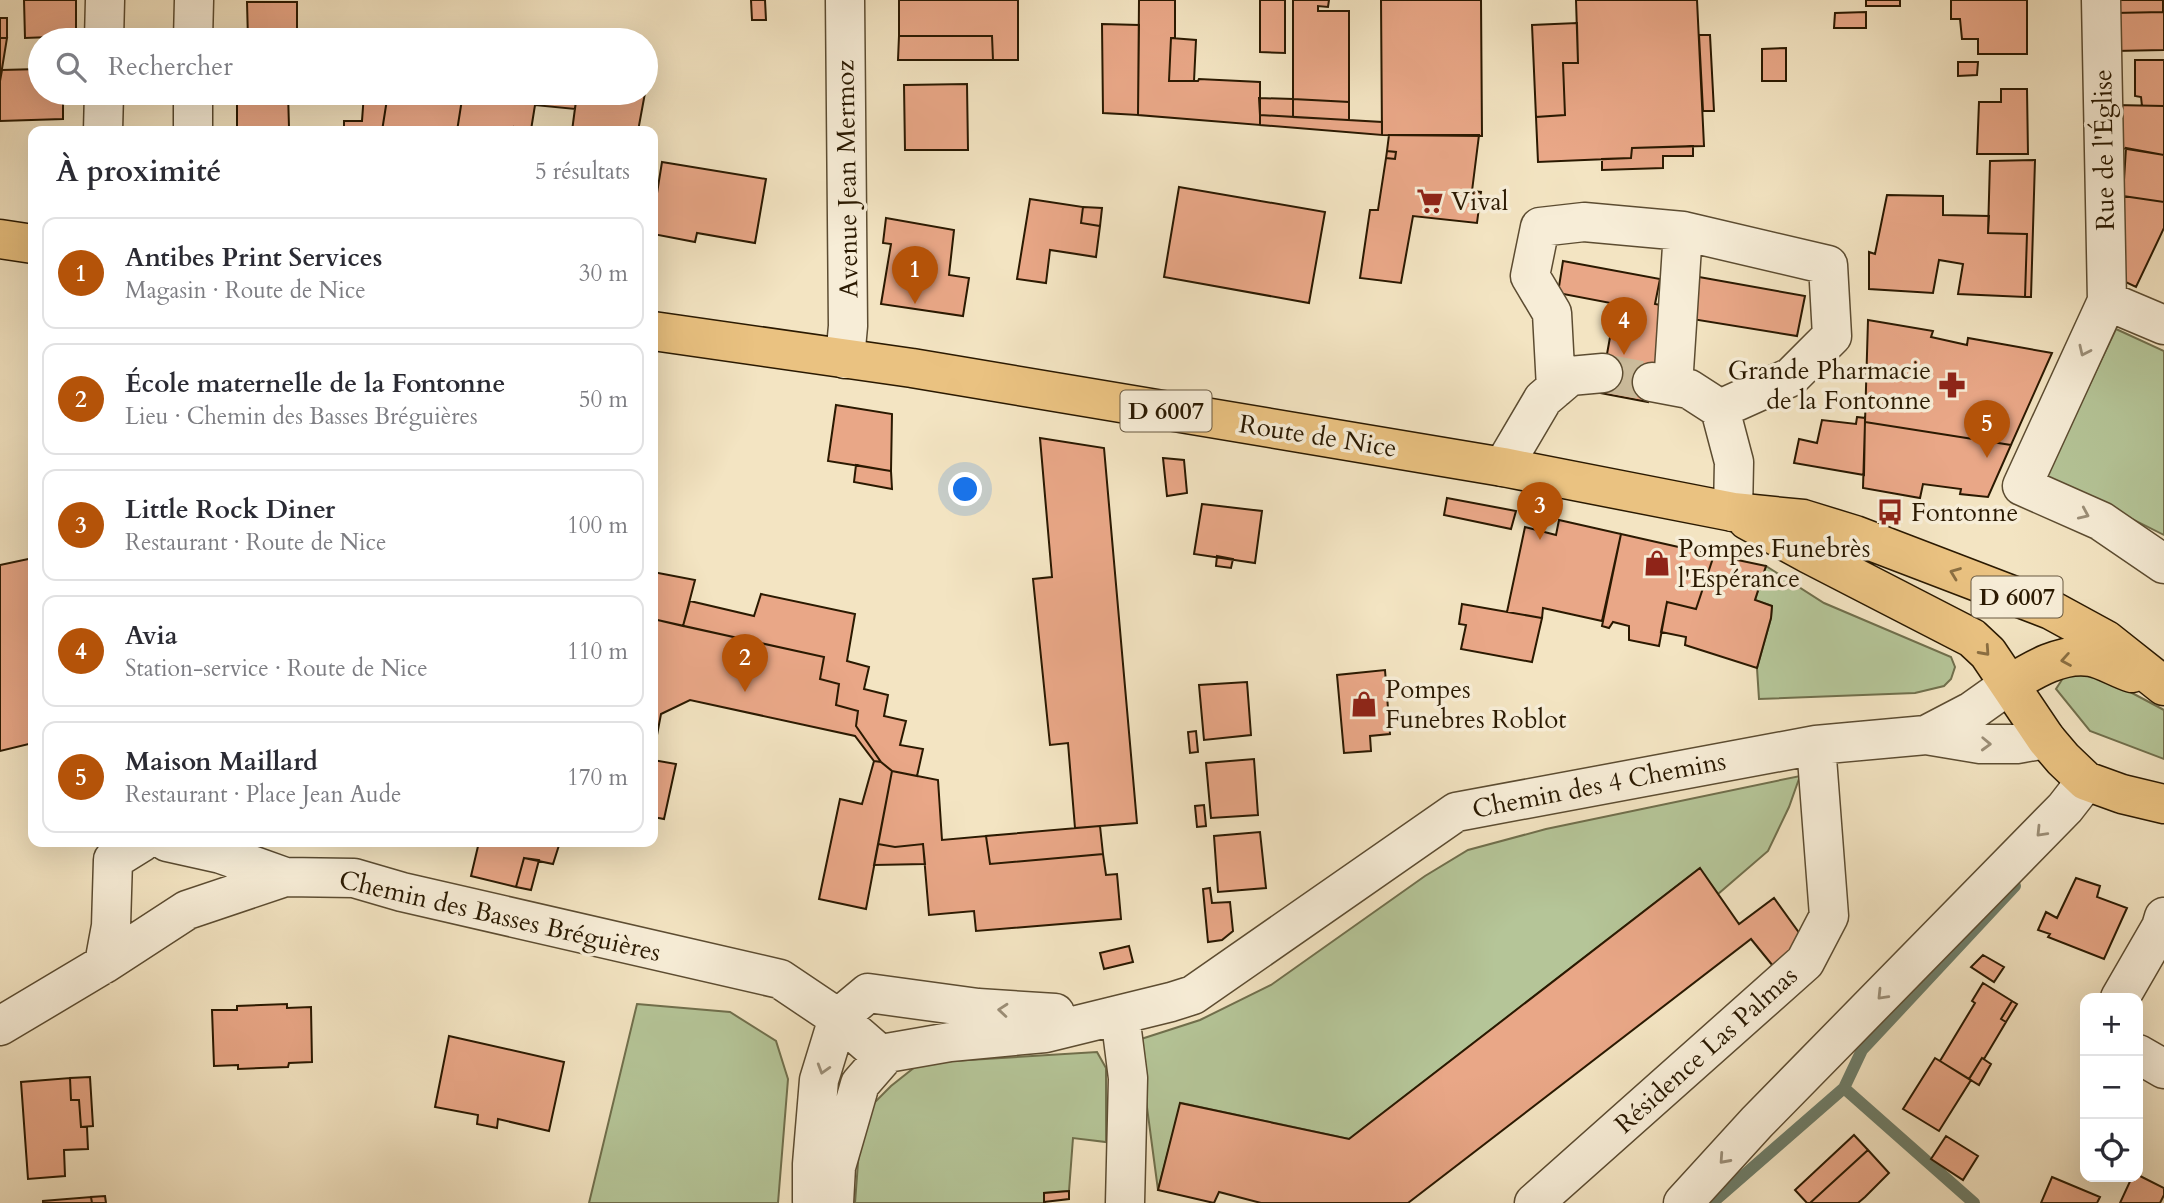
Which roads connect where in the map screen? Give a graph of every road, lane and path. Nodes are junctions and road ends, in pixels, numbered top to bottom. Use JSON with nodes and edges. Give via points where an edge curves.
{"nodes":[{"id":1,"x":105,"y":0,"type":"edge"},
{"id":2,"x":194,"y":0,"type":"edge"},
{"id":3,"x":845,"y":0,"type":"edge"},
{"id":4,"x":2101,"y":0,"type":"edge"},
{"id":5,"x":104,"y":28,"type":"edge"},
{"id":6,"x":193,"y":28,"type":"edge"},
{"id":7,"x":104,"y":105,"type":"edge"},
{"id":8,"x":193,"y":105,"type":"edge"},
{"id":9,"x":103,"y":126,"type":"edge"},
{"id":10,"x":193,"y":126,"type":"edge"},
{"id":11,"x":1683,"y":231,"type":"junction"},
{"id":12,"x":0,"y":239,"type":"edge"},
{"id":13,"x":28,"y":243,"type":"edge"},
{"id":14,"x":2107,"y":300,"type":"junction"},
{"id":15,"x":2164,"y":326,"type":"edge"},
{"id":16,"x":658,"y":332,"type":"edge"},
{"id":17,"x":845,"y":359,"type":"junction"},
{"id":18,"x":1603,"y":373,"type":"tunnel mouth"},
{"id":19,"x":1556,"y":388,"type":"junction"},
{"id":20,"x":1720,"y":409,"type":"junction"},
{"id":21,"x":1503,"y":467,"type":"junction"},
{"id":22,"x":1733,"y":512,"type":"junction"},
{"id":23,"x":2164,"y":564,"type":"edge"},
{"id":24,"x":2159,"y":683,"type":"edge"},
{"id":25,"x":2010,"y":684,"type":"junction"},
{"id":26,"x":1926,"y":735,"type":"junction"},
{"id":27,"x":2046,"y":739,"type":"junction"},
{"id":28,"x":1816,"y":745,"type":"junction"},
{"id":29,"x":2086,"y":781,"type":"junction"},
{"id":30,"x":2155,"y":799,"type":"edge"},
{"id":31,"x":134,"y":847,"type":"edge"},
{"id":32,"x":190,"y":847,"type":"edge"},
{"id":33,"x":285,"y":877,"type":"junction"},
{"id":34,"x":112,"y":898,"type":"junction"},
{"id":35,"x":2163,"y":923,"type":"edge"},
{"id":36,"x":151,"y":934,"type":"junction"},
{"id":37,"x":104,"y":964,"type":"junction"},
{"id":38,"x":2123,"y":993,"type":"edge"},
{"id":39,"x":1120,"y":1015,"type":"junction"},
{"id":40,"x":838,"y":1018,"type":"junction"},
{"id":41,"x":0,"y":1026,"type":"edge"},
{"id":42,"x":2141,"y":1056,"type":"edge"},
{"id":43,"x":883,"y":1057,"type":"junction"},
{"id":44,"x":2164,"y":1069,"type":"edge"},
{"id":45,"x":812,"y":1203,"type":"edge"},
{"id":46,"x":834,"y":1203,"type":"edge"},
{"id":47,"x":1125,"y":1203,"type":"edge"},
{"id":48,"x":1534,"y":1203,"type":"edge"},
{"id":49,"x":1683,"y":1203,"type":"edge"}],
"edges":[{"from":1,"to":5,"type":"street"},
{"from":2,"to":6,"type":"street"},
{"from":3,"to":17,"type":"street","name":"Avenue Jean Mermoz"},
{"from":4,"to":14,"type":"street","name":"Rue de l'Église"},
{"from":7,"to":9,"type":"street"},
{"from":8,"to":10,"type":"street"},
{"from":11,"to":19,"type":"street","via":[[1584,222],[1540,227],[1530,276],[1552,313]]},
{"from":11,"to":20,"type":"street","via":[[1662,384],[1689,389]]},
{"from":11,"to":20,"type":"street","via":[[1828,265],[1832,336],[1791,377]]},
{"from":12,"to":13,"type":"main road"},
{"from":14,"to":15,"type":"street"},
{"from":14,"to":23,"type":"street","one_way":true,"via":[[2022,485],[2101,521]]},
{"from":16,"to":17,"type":"main road","name":"Route de Nice","number":"D 6007"},
{"from":17,"to":21,"type":"main road","name":"Route de Nice","number":"D 6007"},
{"from":18,"to":19,"type":"street","via":[[1570,376]]},
{"from":19,"to":21,"type":"street","via":[[1543,399]]},
{"from":20,"to":22,"type":"street","via":[[1734,462]]},
{"from":21,"to":22,"type":"main road","name":"Route de Nice","number":"D 6007"},
{"from":24,"to":22,"type":"main road","number":"D 6007","one_way":true,"via":[[2106,640],[2051,610],[1855,535],[1803,519]]},
{"from":22,"to":25,"type":"main road","number":"D 6007","one_way":true,"via":[[1972,638]]},
{"from":24,"to":25,"type":"main road","one_way":true,"via":[[2092,657],[2043,665]]},
{"from":25,"to":26,"type":"street"},
{"from":25,"to":27,"type":"main road","number":"D 6007"},
{"from":26,"to":27,"type":"street","one_way":true,"via":[[1980,744]]},
{"from":26,"to":28,"type":"street","name":"Chemin des 4 Chemins"},
{"from":27,"to":29,"type":"main road","number":"D 6007"},
{"from":28,"to":39,"type":"street","name":"Chemin des 4 Chemins","via":[[1456,811],[1193,995]]},
{"from":28,"to":48,"type":"street","name":"Résidence Las Palmas","via":[[1829,916],[1805,962]]},
{"from":29,"to":30,"type":"main road","number":"D 6007"},
{"from":29,"to":49,"type":"street","one_way":true},
{"from":31,"to":34,"type":"street","via":[[113,860]]},
{"from":32,"to":33,"type":"street"},
{"from":33,"to":36,"type":"street","name":"Chemin des Basses Bréguières","via":[[187,909]]},
{"from":33,"to":40,"type":"street","name":"Chemin des Basses Bréguières","via":[[354,878],[780,979]]},
{"from":34,"to":36,"type":"street","via":[[124,923]]},
{"from":34,"to":37,"type":"street"},
{"from":35,"to":38,"type":"street"},
{"from":36,"to":37,"type":"street","name":"Chemin des Basses Bréguières"},
{"from":37,"to":41,"type":"street","name":"Chemin des Basses Bréguières"},
{"from":39,"to":40,"type":"street","name":"Chemin des 4 Chemins","one_way":true,"via":[[1035,1013],[868,993]]},
{"from":39,"to":43,"type":"street","name":"Chemin des 4 Chemins","via":[[1045,1032],[950,1042]]},
{"from":39,"to":47,"type":"street","via":[[1128,1078]]},
{"from":40,"to":43,"type":"street","name":"Chemin des Basses Bréguières"},
{"from":40,"to":45,"type":"street","one_way":true,"via":[[819,1080]]},
{"from":42,"to":44,"type":"street"},
{"from":43,"to":46,"type":"street","via":[[860,1084],[836,1167]]}]}
